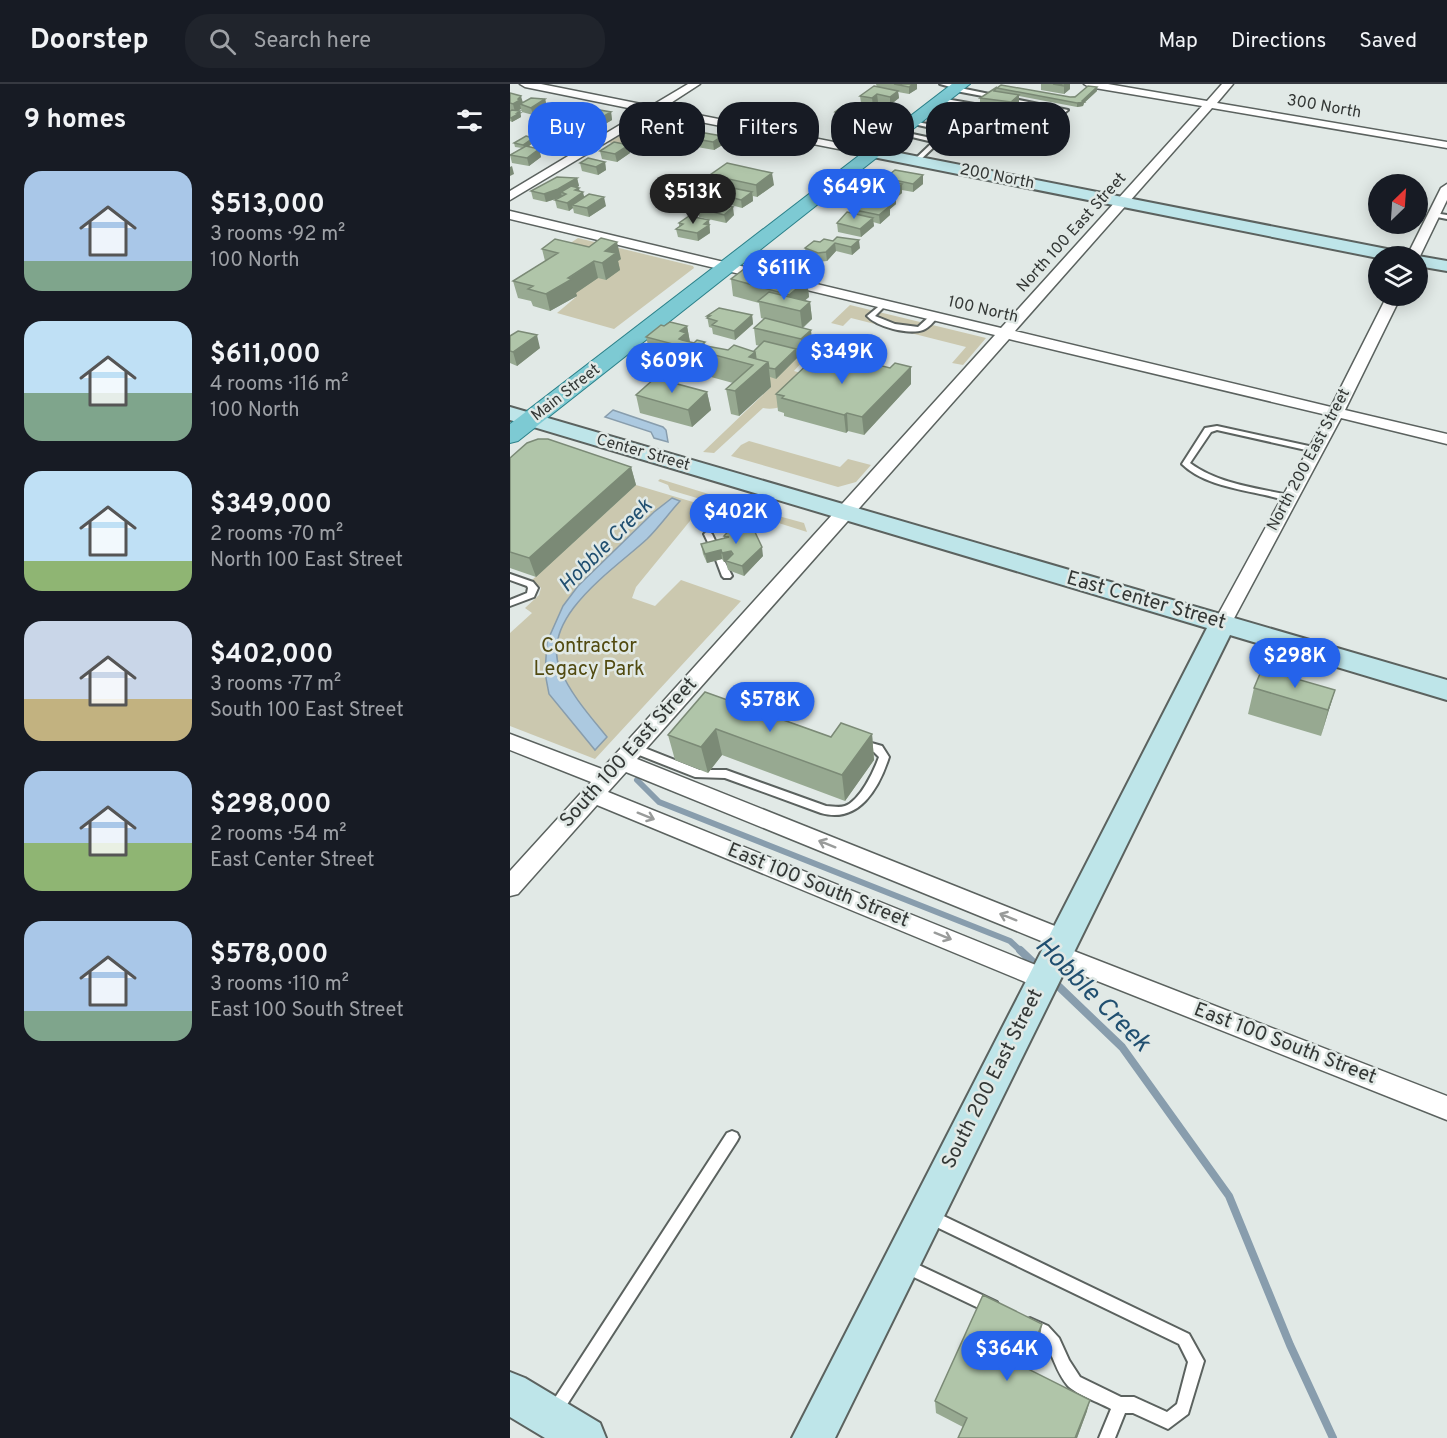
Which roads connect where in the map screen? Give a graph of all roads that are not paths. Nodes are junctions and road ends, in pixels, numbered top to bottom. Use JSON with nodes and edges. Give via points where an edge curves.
{"nodes":[{"id":1,"x":525,"y":84,"type":"edge"},
{"id":2,"x":696,"y":84,"type":"edge"},
{"id":3,"x":1089,"y":84,"type":"edge"},
{"id":4,"x":1228,"y":84,"type":"edge"},
{"id":5,"x":941,"y":98,"type":"edge"},
{"id":6,"x":666,"y":102,"type":"edge"},
{"id":7,"x":961,"y":102,"type":"edge"},
{"id":8,"x":1015,"y":102,"type":"edge"},
{"id":9,"x":619,"y":103,"type":"edge"},
{"id":10,"x":1210,"y":104,"type":"junction"},
{"id":11,"x":705,"y":120,"type":"edge"},
{"id":12,"x":914,"y":121,"type":"edge"},
{"id":13,"x":619,"y":130,"type":"edge"},
{"id":14,"x":831,"y":145,"type":"edge"},
{"id":15,"x":1447,"y":145,"type":"edge"},
{"id":16,"x":926,"y":152,"type":"edge"},
{"id":17,"x":870,"y":156,"type":"edge"},
{"id":18,"x":890,"y":156,"type":"edge"},
{"id":19,"x":916,"y":161,"type":"junction"},
{"id":20,"x":1447,"y":188,"type":"edge"},
{"id":21,"x":510,"y":196,"type":"edge"},
{"id":22,"x":1124,"y":202,"type":"junction"},
{"id":23,"x":510,"y":215,"type":"edge"},
{"id":24,"x":1440,"y":216,"type":"edge"},
{"id":25,"x":1420,"y":246,"type":"edge"},
{"id":26,"x":1368,"y":250,"type":"edge"},
{"id":27,"x":1428,"y":263,"type":"edge"},
{"id":28,"x":1447,"y":266,"type":"edge"},
{"id":29,"x":727,"y":267,"type":"junction"},
{"id":30,"x":1389,"y":306,"type":"edge"},
{"id":31,"x":1006,"y":334,"type":"junction"},
{"id":32,"x":1336,"y":413,"type":"junction"},
{"id":33,"x":521,"y":417,"type":"edge"},
{"id":34,"x":510,"y":436,"type":"edge"},
{"id":35,"x":1447,"y":439,"type":"edge"},
{"id":36,"x":1316,"y":450,"type":"junction"},
{"id":37,"x":1290,"y":498,"type":"junction"},
{"id":38,"x":845,"y":513,"type":"junction"},
{"id":39,"x":708,"y":534,"type":"dead end"},
{"id":40,"x":727,"y":576,"type":"dead end"},
{"id":41,"x":510,"y":577,"type":"edge"},
{"id":42,"x":510,"y":603,"type":"edge"},
{"id":43,"x":1222,"y":624,"type":"junction"},
{"id":44,"x":1447,"y":690,"type":"edge"},
{"id":45,"x":848,"y":739,"type":"edge"},
{"id":46,"x":510,"y":742,"type":"edge"},
{"id":47,"x":627,"y":754,"type":"junction"},
{"id":48,"x":598,"y":786,"type":"junction"},
{"id":49,"x":510,"y":886,"type":"edge"},
{"id":50,"x":1054,"y":958,"type":"junction"},
{"id":51,"x":1447,"y":1108,"type":"edge"},
{"id":52,"x":732,"y":1137,"type":"dead end"},
{"id":53,"x":926,"y":1214,"type":"junction"},
{"id":54,"x":901,"y":1263,"type":"junction"},
{"id":55,"x":510,"y":1393,"type":"edge"},
{"id":56,"x":1120,"y":1405,"type":"junction"},
{"id":57,"x":568,"y":1428,"type":"edge"},
{"id":58,"x":813,"y":1438,"type":"edge"},
{"id":59,"x":1107,"y":1438,"type":"edge"}],
"edges":[{"from":1,"to":9,"type":"street","name":"200 North"},
{"from":2,"to":6,"type":"street"},
{"from":3,"to":10,"type":"street","name":"300 North"},
{"from":4,"to":10,"type":"street","name":"North 100 East Street"},
{"from":5,"to":7,"type":"lane"},
{"from":5,"to":8,"type":"lane"},
{"from":5,"to":12,"type":"main road","name":"Main Street"},
{"from":10,"to":15,"type":"street","name":"300 North"},
{"from":10,"to":22,"type":"street","name":"North 100 East Street"},
{"from":11,"to":14,"type":"street","name":"200 North"},
{"from":13,"to":21,"type":"street"},
{"from":16,"to":19,"type":"lane"},
{"from":17,"to":29,"type":"main road","name":"Main Street"},
{"from":18,"to":19,"type":"street","name":"200 North"},
{"from":19,"to":22,"type":"street","name":"200 North"},
{"from":20,"to":24,"type":"street"},
{"from":22,"to":26,"type":"street","name":"200 North"},
{"from":22,"to":31,"type":"street","name":"North 100 East Street"},
{"from":23,"to":29,"type":"street","name":"100 North"},
{"from":24,"to":25,"type":"street"},
{"from":27,"to":28,"type":"street"},
{"from":29,"to":31,"type":"street","name":"100 North"},
{"from":29,"to":33,"type":"main road","name":"Main Street"},
{"from":30,"to":32,"type":"street","name":"North 200 East Street"},
{"from":31,"to":32,"type":"street","name":"100 North"},
{"from":31,"to":38,"type":"street","name":"North 100 East Street"},
{"from":32,"to":35,"type":"street","name":"100 North"},
{"from":32,"to":36,"type":"street","name":"North 200 East Street"},
{"from":33,"to":34,"type":"main road","name":"Main Street"},
{"from":33,"to":38,"type":"street","name":"Center Street"},
{"from":36,"to":37,"type":"street","name":"North 200 East Street"},
{"from":36,"to":37,"type":"lane","via":[[1217,428],[1208,430],[1186,464],[1209,477]]},
{"from":37,"to":43,"type":"street","name":"North 200 East Street"},
{"from":38,"to":43,"type":"street","name":"East Center Street"},
{"from":38,"to":47,"type":"street","name":"South 100 East Street","via":[[680,703]]},
{"from":39,"to":40,"type":"lane"},
{"from":41,"to":42,"type":"lane","via":[[533,588],[531,595]]},
{"from":43,"to":44,"type":"street","name":"East Center Street"},
{"from":43,"to":50,"type":"street","name":"South 200 East Street"},
{"from":45,"to":47,"type":"lane","via":[[878,749],[884,757],[882,768],[854,806],[842,811],[825,810],[726,774],[699,774]]},
{"from":46,"to":48,"type":"street","name":"East 100 South Street"},
{"from":47,"to":48,"type":"street","name":"South 100 East Street"},
{"from":50,"to":47,"type":"street","name":"East 100 South Street","one_way":true},
{"from":48,"to":49,"type":"street","name":"South 100 East Street"},
{"from":48,"to":50,"type":"street","name":"East 100 South Street","one_way":true,"via":[[987,954]]},
{"from":50,"to":51,"type":"street","name":"East 100 South Street"},
{"from":50,"to":53,"type":"street","name":"South 200 East Street"},
{"from":52,"to":57,"type":"lane"},
{"from":53,"to":54,"type":"street","name":"South 200 East Street"},
{"from":53,"to":56,"type":"lane","via":[[1184,1339],[1196,1361],[1182,1409],[1168,1421],[1134,1405]]},
{"from":54,"to":56,"type":"lane","via":[[1043,1332],[1054,1343],[1075,1382]]},
{"from":54,"to":58,"type":"street","name":"South 200 East Street"},
{"from":55,"to":57,"type":"street"},
{"from":56,"to":59,"type":"lane"}]}
